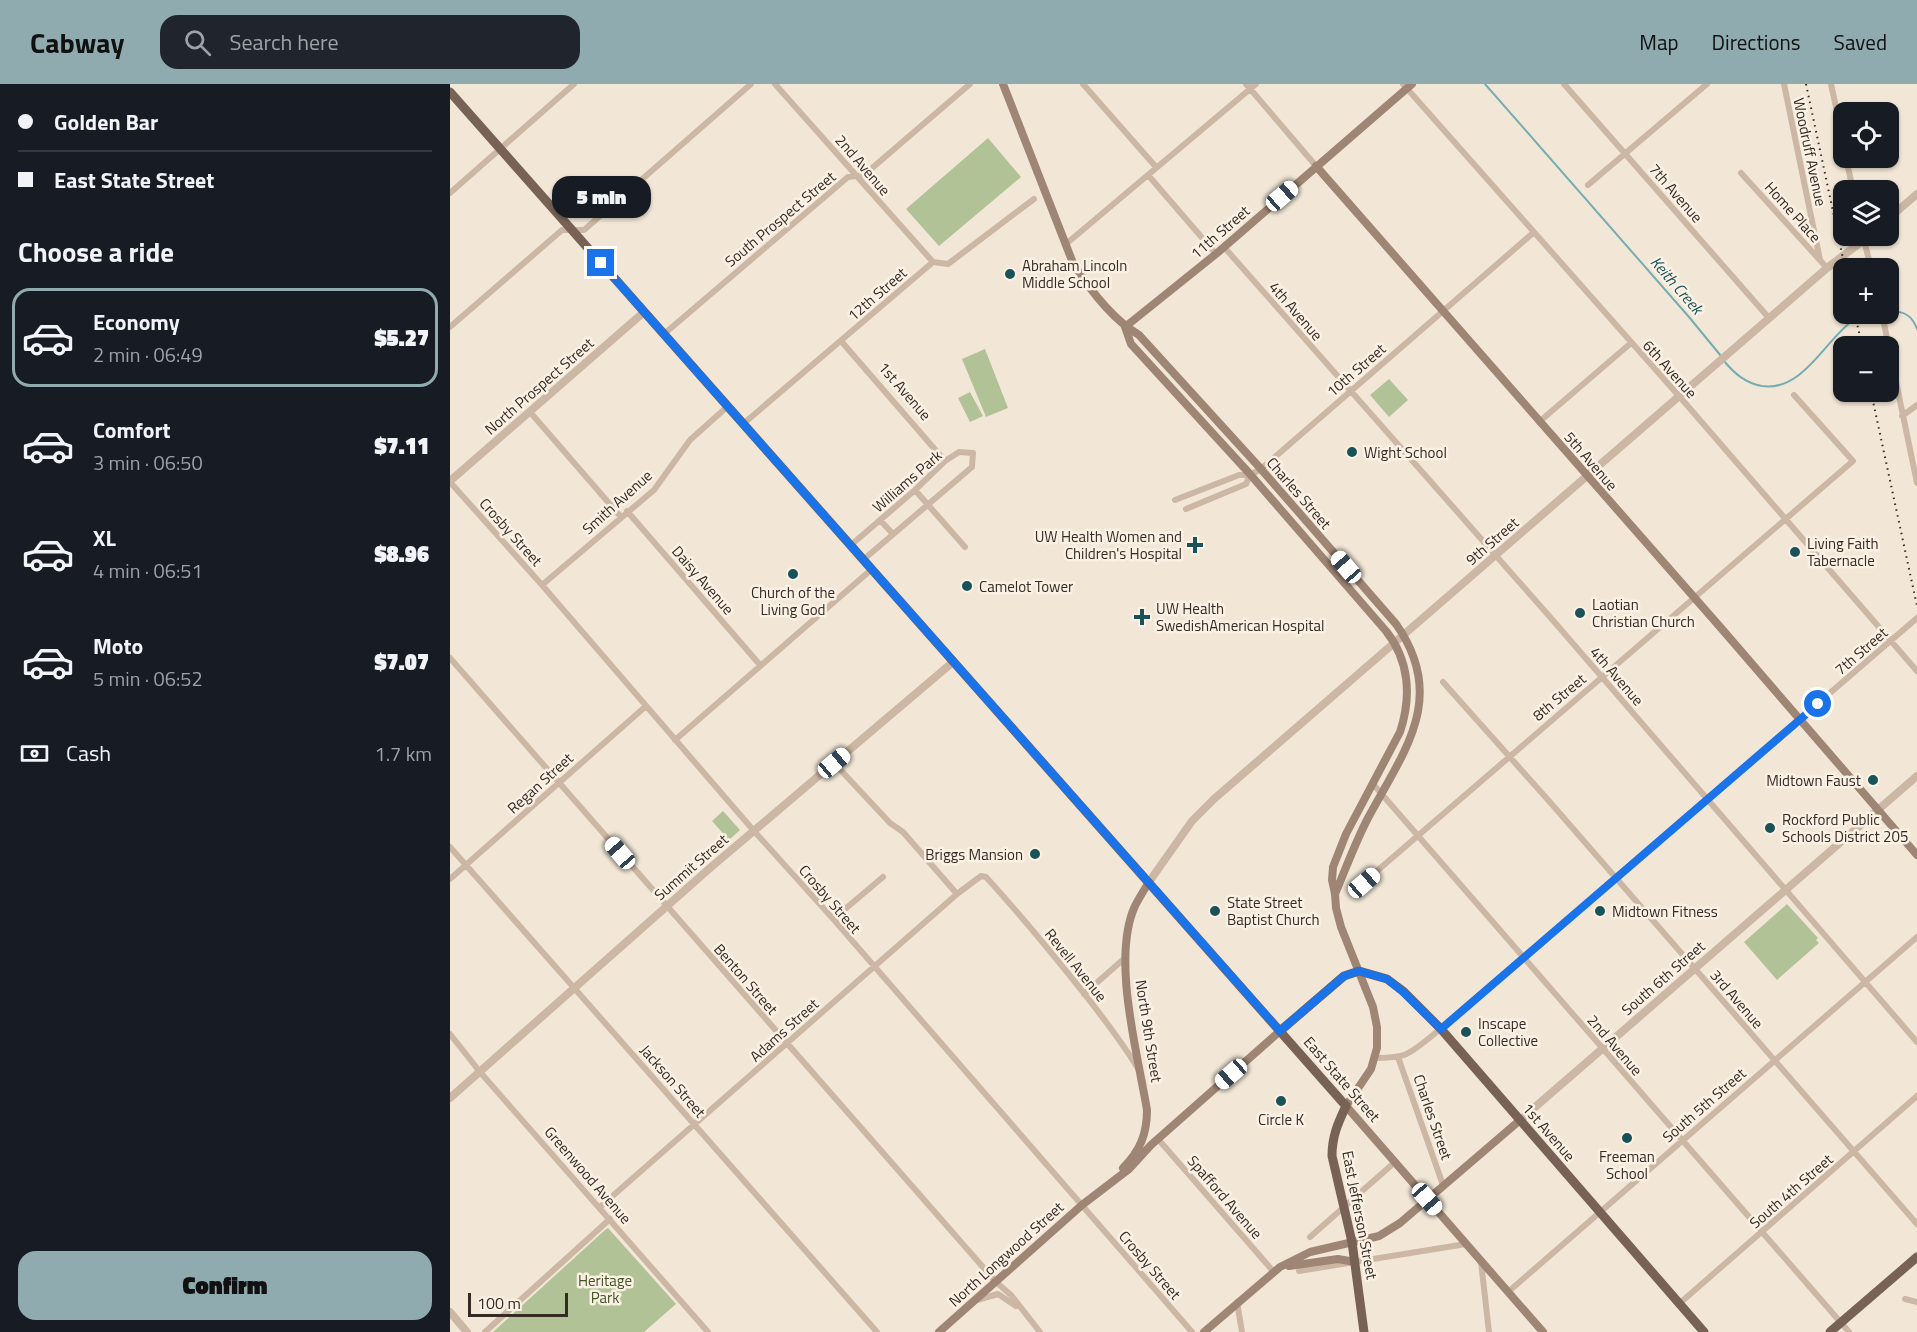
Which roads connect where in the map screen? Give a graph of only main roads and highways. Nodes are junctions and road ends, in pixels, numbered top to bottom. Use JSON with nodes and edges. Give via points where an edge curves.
{"nodes":[{"id":1,"x":1003,"y":84,"type":"edge"},
{"id":2,"x":1408,"y":86,"type":"edge"},
{"id":3,"x":450,"y":93,"type":"edge"},
{"id":4,"x":1316,"y":166,"type":"junction"},
{"id":5,"x":1125,"y":327,"type":"junction"},
{"id":6,"x":1917,"y":855,"type":"edge"},
{"id":7,"x":1149,"y":882,"type":"junction"},
{"id":8,"x":1335,"y":894,"type":"junction"},
{"id":9,"x":1359,"y":971,"type":"junction"},
{"id":10,"x":1280,"y":1031,"type":"junction"},
{"id":11,"x":1346,"y":1106,"type":"junction"},
{"id":12,"x":1519,"y":1121,"type":"junction"},
{"id":13,"x":1113,"y":1177,"type":"joint"},
{"id":14,"x":1092,"y":1197,"type":"junction"},
{"id":15,"x":1427,"y":1199,"type":"junction"},
{"id":16,"x":1352,"y":1242,"type":"junction"},
{"id":17,"x":1917,"y":1257,"type":"edge"},
{"id":18,"x":1355,"y":1262,"type":"junction"},
{"id":19,"x":1276,"y":1269,"type":"junction"},
{"id":20,"x":939,"y":1332,"type":"edge"},
{"id":21,"x":1204,"y":1332,"type":"edge"},
{"id":22,"x":1364,"y":1332,"type":"edge"},
{"id":23,"x":1543,"y":1332,"type":"edge"},
{"id":24,"x":1704,"y":1332,"type":"edge"},
{"id":25,"x":1830,"y":1332,"type":"edge"}],
"edges":[{"from":1,"to":5,"type":"main road","name":"Charles Street","via":[[1073,263]]},
{"from":2,"to":4,"type":"main road","name":"11th Street"},
{"from":3,"to":7,"type":"main road","name":"East State Street","via":[[567,230],[664,334]]},
{"from":4,"to":5,"type":"main road","name":"11th Street"},
{"from":4,"to":6,"type":"main road","name":"5th Avenue"},
{"from":5,"to":8,"type":"main road","name":"Charles Street","via":[[1131,345],[1250,475],[1394,642],[1400,654],[1406,672],[1406,714],[1337,854],[1332,880]]},
{"from":5,"to":8,"type":"main road","name":"Charles Street","via":[[1139,336],[1260,469],[1403,634],[1414,658],[1420,688],[1414,730],[1361,830]]},
{"from":7,"to":10,"type":"main road","name":"East State Street"},
{"from":7,"to":13,"type":"main road","name":"North 9th Street","via":[[1134,907],[1126,957],[1147,1127],[1136,1153]]},
{"from":8,"to":9,"type":"main road","name":"Charles Street","via":[[1341,927]]},
{"from":9,"to":10,"type":"main road","via":[[1344,976]]},
{"from":9,"to":11,"type":"main road","name":"Charles Street","via":[[1373,1007],[1377,1048],[1371,1069]]},
{"from":9,"to":12,"type":"main road","name":"1st Avenue","via":[[1387,979],[1403,992],[1441,1029]]},
{"from":10,"to":11,"type":"main road","name":"East State Street"},
{"from":10,"to":14,"type":"main road","name":"North Longwood Street","via":[[1129,1169]]},
{"from":11,"to":15,"type":"main road","name":"East State Street"},
{"from":11,"to":16,"type":"main road","name":"East Jefferson Street","via":[[1332,1142]]},
{"from":12,"to":15,"type":"main road","name":"South 6th Street"},
{"from":12,"to":24,"type":"main road","name":"1st Avenue"},
{"from":13,"to":14,"type":"main road","name":"North Longwood Street"},
{"from":14,"to":20,"type":"main road","name":"North Longwood Street"},
{"from":15,"to":16,"type":"main road","name":"South 6th Street","via":[[1379,1236]]},
{"from":15,"to":23,"type":"main road","name":"East State Street"},
{"from":16,"to":18,"type":"main road","name":"East Jefferson Street"},
{"from":16,"to":19,"type":"main road","name":"South 6th Street","via":[[1310,1252]]},
{"from":17,"to":25,"type":"main road"},
{"from":18,"to":19,"type":"main road","via":[[1330,1259]]},
{"from":18,"to":22,"type":"main road","name":"East Jefferson Street"},
{"from":19,"to":21,"type":"main road","name":"South 6th Street"}]}
